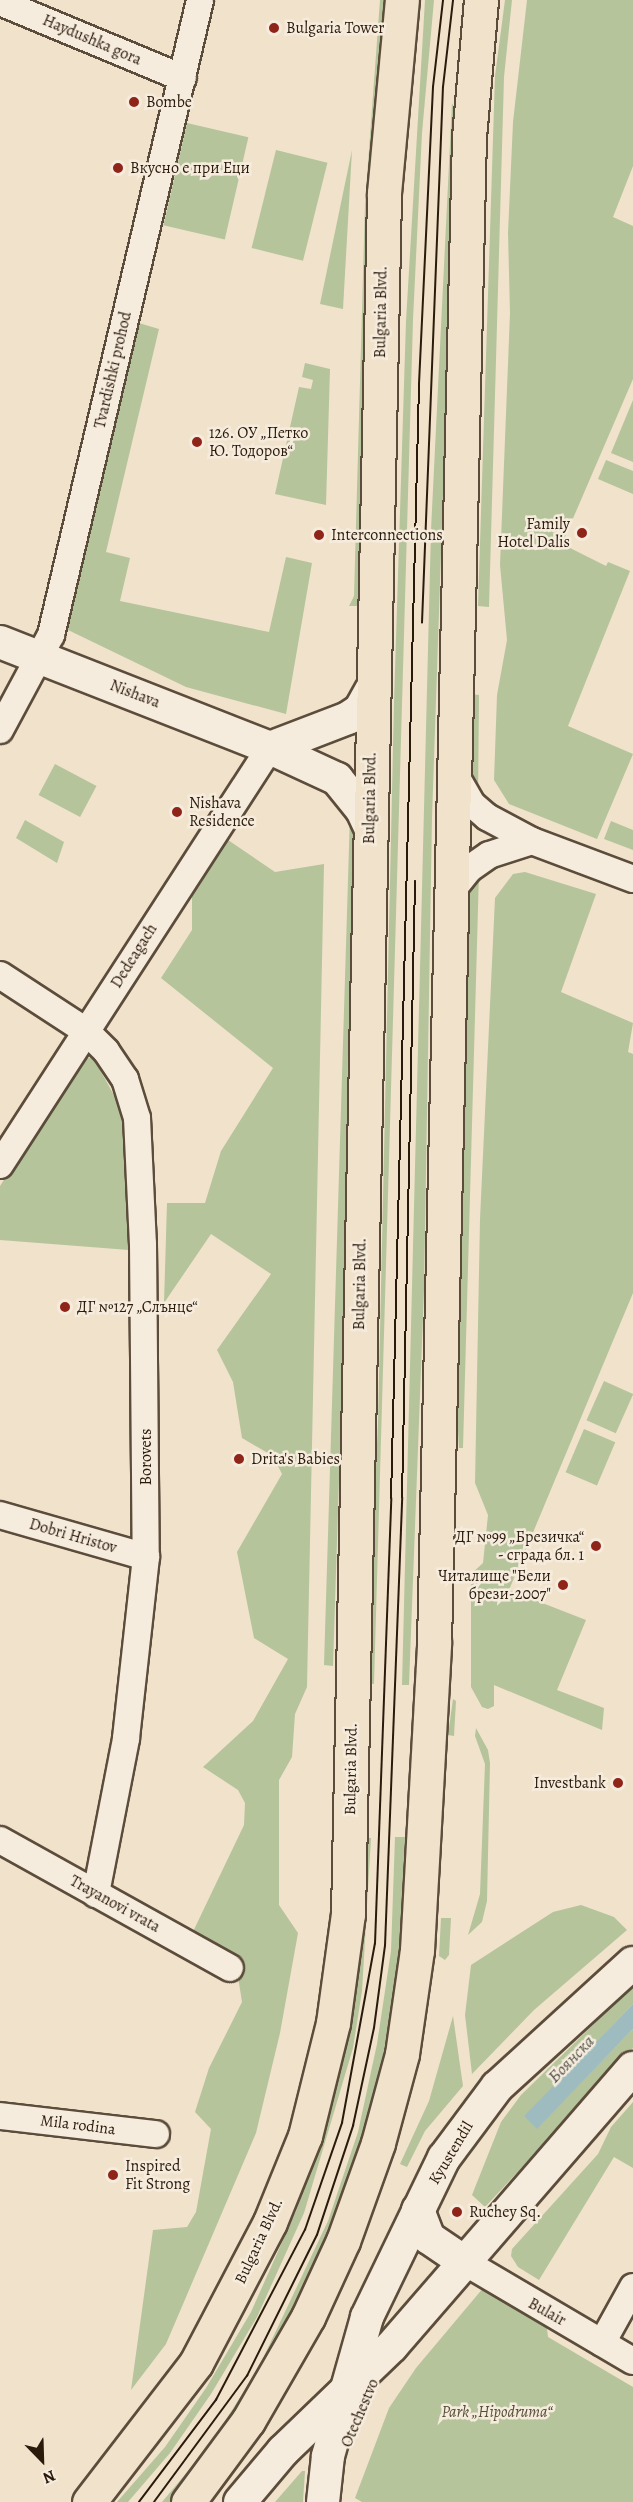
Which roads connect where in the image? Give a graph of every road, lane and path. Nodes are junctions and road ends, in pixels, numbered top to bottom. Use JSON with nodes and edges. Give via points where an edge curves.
{"nodes":[{"id":1,"x":200,"y":0,"type":"edge"},
{"id":2,"x":402,"y":0,"type":"edge"},
{"id":3,"x":482,"y":0,"type":"edge"},
{"id":4,"x":0,"y":2,"type":"edge"},
{"id":5,"x":183,"y":78,"type":"junction"},
{"id":6,"x":0,"y":642,"type":"edge"},
{"id":7,"x":40,"y":658,"type":"junction"},
{"id":8,"x":372,"y":690,"type":"junction"},
{"id":9,"x":0,"y":730,"type":"edge"},
{"id":10,"x":270,"y":748,"type":"junction"},
{"id":11,"x":452,"y":768,"type":"junction"},
{"id":12,"x":370,"y":828,"type":"junction"},
{"id":13,"x":532,"y":841,"type":"junction"},
{"id":14,"x":633,"y":879,"type":"edge"},
{"id":15,"x":449,"y":894,"type":"junction"},
{"id":16,"x":0,"y":975,"type":"edge"},
{"id":17,"x":86,"y":1031,"type":"junction"},
{"id":18,"x":0,"y":1165,"type":"edge"},
{"id":19,"x":0,"y":1515,"type":"edge"},
{"id":20,"x":146,"y":1557,"type":"junction"},
{"id":21,"x":0,"y":1840,"type":"edge"},
{"id":22,"x":96,"y":1894,"type":"junction"},
{"id":23,"x":633,"y":1964,"type":"edge"},
{"id":24,"x":230,"y":1968,"type":"dead end"},
{"id":25,"x":633,"y":2068,"type":"edge"},
{"id":26,"x":0,"y":2116,"type":"edge"},
{"id":27,"x":156,"y":2134,"type":"dead end"},
{"id":28,"x":418,"y":2210,"type":"junction"},
{"id":29,"x":463,"y":2261,"type":"junction"},
{"id":30,"x":633,"y":2287,"type":"edge"},
{"id":31,"x":367,"y":2317,"type":"junction"},
{"id":32,"x":602,"y":2343,"type":"junction"},
{"id":33,"x":392,"y":2346,"type":"junction"},
{"id":34,"x":633,"y":2361,"type":"edge"},
{"id":35,"x":344,"y":2393,"type":"junction"},
{"id":36,"x":283,"y":2451,"type":"junction"},
{"id":37,"x":325,"y":2491,"type":"edge"},
{"id":38,"x":89,"y":2502,"type":"edge"},
{"id":39,"x":188,"y":2502,"type":"edge"},
{"id":40,"x":240,"y":2502,"type":"edge"}],
"edges":[{"from":1,"to":5,"type":"street","name":"Tvardishki prohod"},
{"from":2,"to":8,"type":"main road","name":"Bulgaria Blvd.","via":[[384,193]]},
{"from":3,"to":11,"type":"main road","via":[[469,116]]},
{"from":4,"to":5,"type":"street","name":"Haydushka gora"},
{"from":5,"to":7,"type":"street","name":"Tvardishki prohod","via":[[59,604]]},
{"from":6,"to":7,"type":"street","name":"Nishava"},
{"from":7,"to":9,"type":"street","name":"Tvardishki prohod"},
{"from":7,"to":10,"type":"street","name":"Nishava"},
{"from":8,"to":10,"type":"street","via":[[360,710],[348,718]]},
{"from":8,"to":12,"type":"main road","name":"Bulgaria Blvd."},
{"from":10,"to":12,"type":"street","name":"Nishava","via":[[338,780],[362,810]]},
{"from":10,"to":17,"type":"street","name":"Dedeagach"},
{"from":11,"to":13,"type":"street","via":[[472,804],[487,817]]},
{"from":11,"to":15,"type":"main road"},
{"from":12,"to":38,"type":"main road","name":"Bulgaria Blvd.","via":[[348,1914],[333,2023],[305,2136],[245,2274],[196,2363]]},
{"from":13,"to":14,"type":"street"},
{"from":13,"to":15,"type":"street","via":[[489,855],[469,868]]},
{"from":15,"to":39,"type":"main road","via":[[434,1643],[417,1950],[402,2054],[371,2164],[343,2241],[308,2318],[248,2421]]},
{"from":16,"to":17,"type":"street","name":"Borovets"},
{"from":17,"to":18,"type":"street","name":"Dedeagach"},
{"from":17,"to":20,"type":"street","name":"Borovets","via":[[124,1079],[137,1118],[143,1244]]},
{"from":19,"to":20,"type":"street","name":"Dobri Hristov"},
{"from":20,"to":22,"type":"street","name":"Borovets","via":[[126,1739]]},
{"from":21,"to":22,"type":"street","name":"Trayanovi vrata"},
{"from":22,"to":24,"type":"street","name":"Trayanovi vrata"},
{"from":23,"to":28,"type":"street","name":"Kyustendil","via":[[483,2103],[444,2158]]},
{"from":25,"to":29,"type":"street"},
{"from":26,"to":27,"type":"street","name":"Mila rodina"},
{"from":28,"to":29,"type":"street","via":[[429,2238]]},
{"from":28,"to":31,"type":"street","name":"Kyustendil"},
{"from":29,"to":32,"type":"street","name":"Bulair"},
{"from":29,"to":33,"type":"street"},
{"from":30,"to":32,"type":"street"},
{"from":31,"to":35,"type":"street","name":"Kyustendil"},
{"from":31,"to":36,"type":"street","via":[[351,2334]]},
{"from":32,"to":34,"type":"street","name":"Bulair"},
{"from":33,"to":35,"type":"street"},
{"from":33,"to":37,"type":"street","name":"Otechestvo","via":[[360,2403]]},
{"from":35,"to":36,"type":"street"},
{"from":35,"to":37,"type":"street","name":"Otechestvo","via":[[328,2456]]},
{"from":36,"to":40,"type":"street"}]}
